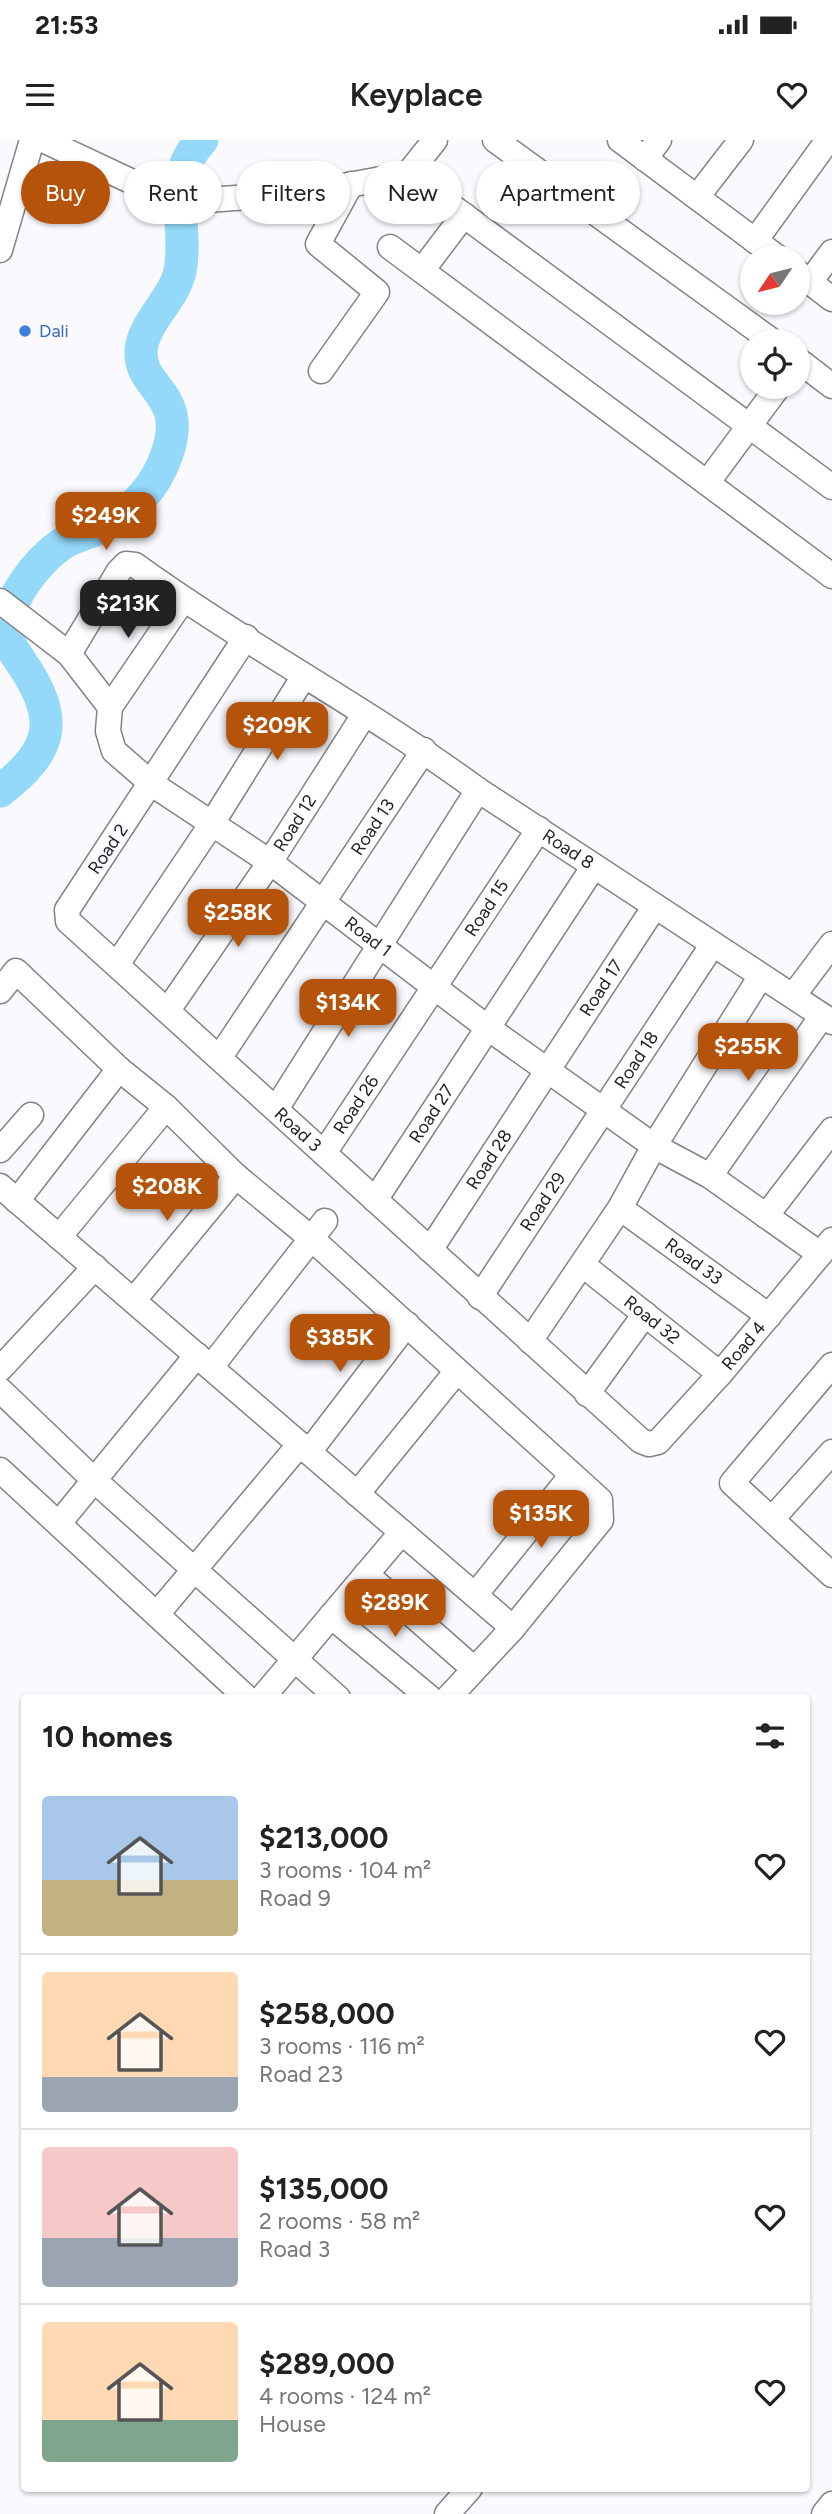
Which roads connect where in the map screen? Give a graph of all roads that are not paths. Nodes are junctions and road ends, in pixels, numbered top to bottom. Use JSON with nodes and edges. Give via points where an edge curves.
{"nodes":[{"id":1,"x":32,"y":140,"type":"edge"},
{"id":2,"x":43,"y":140,"type":"edge"},
{"id":3,"x":435,"y":140,"type":"edge"},
{"id":4,"x":495,"y":140,"type":"edge"},
{"id":5,"x":620,"y":140,"type":"edge"},
{"id":6,"x":741,"y":140,"type":"edge"},
{"id":7,"x":828,"y":140,"type":"edge"},
{"id":8,"x":652,"y":149,"type":"edge"},
{"id":9,"x":418,"y":161,"type":"edge"},
{"id":10,"x":364,"y":182,"type":"edge"},
{"id":11,"x":351,"y":184,"type":"junction"},
{"id":12,"x":697,"y":197,"type":"junction"},
{"id":13,"x":464,"y":215,"type":"joint"},
{"id":14,"x":755,"y":241,"type":"junction"},
{"id":15,"x":760,"y":245,"type":"edge"},
{"id":16,"x":390,"y":247,"type":"dead end"},
{"id":17,"x":0,"y":250,"type":"edge"},
{"id":18,"x":832,"y":252,"type":"edge"},
{"id":19,"x":423,"y":269,"type":"junction"},
{"id":20,"x":810,"y":272,"type":"edge"},
{"id":21,"x":810,"y":282,"type":"edge"},
{"id":22,"x":832,"y":299,"type":"edge"},
{"id":23,"x":755,"y":329,"type":"edge"},
{"id":24,"x":810,"y":369,"type":"edge"},
{"id":25,"x":321,"y":371,"type":"dead end"},
{"id":26,"x":832,"y":386,"type":"edge"},
{"id":27,"x":769,"y":399,"type":"edge"},
{"id":28,"x":749,"y":426,"type":"junction"},
{"id":29,"x":707,"y":483,"type":"junction"},
{"id":30,"x":832,"y":487,"type":"edge"},
{"id":31,"x":832,"y":576,"type":"edge"},
{"id":32,"x":183,"y":600,"type":"junction"},
{"id":33,"x":0,"y":601,"type":"edge"},
{"id":34,"x":246,"y":638,"type":"junction"},
{"id":35,"x":69,"y":654,"type":"junction"},
{"id":36,"x":304,"y":676,"type":"junction"},
{"id":37,"x":110,"y":707,"type":"junction"},
{"id":38,"x":363,"y":715,"type":"junction"},
{"id":39,"x":424,"y":750,"type":"junction"},
{"id":40,"x":152,"y":784,"type":"junction"},
{"id":41,"x":478,"y":790,"type":"junction"},
{"id":42,"x":211,"y":825,"type":"junction"},
{"id":43,"x":539,"y":829,"type":"junction"},
{"id":44,"x":270,"y":862,"type":"junction"},
{"id":45,"x":594,"y":866,"type":"junction"},
{"id":46,"x":323,"y":904,"type":"junction"},
{"id":47,"x":655,"y":906,"type":"junction"},
{"id":48,"x":66,"y":915,"type":"joint"},
{"id":49,"x":382,"y":944,"type":"junction"},
{"id":50,"x":713,"y":944,"type":"junction"},
{"id":51,"x":832,"y":944,"type":"edge"},
{"id":52,"x":118,"y":963,"type":"junction"},
{"id":53,"x":8,"y":968,"type":"edge"},
{"id":54,"x":761,"y":976,"type":"junction"},
{"id":55,"x":436,"y":987,"type":"junction"},
{"id":56,"x":0,"y":991,"type":"edge"},
{"id":57,"x":793,"y":996,"type":"junction"},
{"id":58,"x":168,"y":1010,"type":"junction"},
{"id":59,"x":827,"y":1019,"type":"edge"},
{"id":60,"x":488,"y":1028,"type":"junction"},
{"id":61,"x":220,"y":1057,"type":"junction"},
{"id":62,"x":119,"y":1069,"type":"junction"},
{"id":63,"x":547,"y":1069,"type":"junction"},
{"id":64,"x":166,"y":1107,"type":"junction"},
{"id":65,"x":276,"y":1109,"type":"junction"},
{"id":66,"x":606,"y":1109,"type":"junction"},
{"id":67,"x":32,"y":1115,"type":"dead end"},
{"id":68,"x":832,"y":1130,"type":"edge"},
{"id":69,"x":654,"y":1146,"type":"junction"},
{"id":70,"x":0,"y":1150,"type":"edge"},
{"id":71,"x":324,"y":1153,"type":"junction"},
{"id":72,"x":236,"y":1176,"type":"junction"},
{"id":73,"x":710,"y":1176,"type":"junction"},
{"id":74,"x":9,"y":1194,"type":"edge"},
{"id":75,"x":375,"y":1200,"type":"junction"},
{"id":76,"x":620,"y":1208,"type":"junction"},
{"id":77,"x":766,"y":1216,"type":"junction"},
{"id":78,"x":319,"y":1230,"type":"junction"},
{"id":79,"x":60,"y":1237,"type":"junction"},
{"id":80,"x":826,"y":1247,"type":"edge"},
{"id":81,"x":430,"y":1250,"type":"junction"},
{"id":82,"x":583,"y":1265,"type":"junction"},
{"id":83,"x":95,"y":1267,"type":"junction"},
{"id":84,"x":480,"y":1297,"type":"junction"},
{"id":85,"x":134,"y":1300,"type":"junction"},
{"id":86,"x":645,"y":1314,"type":"junction"},
{"id":87,"x":769,"y":1316,"type":"junction"},
{"id":88,"x":407,"y":1324,"type":"junction"},
{"id":89,"x":530,"y":1342,"type":"junction"},
{"id":90,"x":204,"y":1361,"type":"junction"},
{"id":91,"x":832,"y":1365,"type":"edge"},
{"id":92,"x":0,"y":1369,"type":"edge"},
{"id":93,"x":457,"y":1371,"type":"junction"},
{"id":94,"x":720,"y":1374,"type":"junction"},
{"id":95,"x":0,"y":1390,"type":"edge"},
{"id":96,"x":587,"y":1394,"type":"junction"},
{"id":97,"x":649,"y":1444,"type":"joint"},
{"id":98,"x":304,"y":1448,"type":"junction"},
{"id":99,"x":832,"y":1452,"type":"edge"},
{"id":100,"x":0,"y":1470,"type":"edge"},
{"id":101,"x":572,"y":1475,"type":"junction"},
{"id":102,"x":94,"y":1480,"type":"junction"},
{"id":103,"x":357,"y":1493,"type":"junction"},
{"id":104,"x":772,"y":1519,"type":"junction"},
{"id":105,"x":59,"y":1523,"type":"junction"},
{"id":106,"x":402,"y":1532,"type":"junction"},
{"id":107,"x":827,"y":1560,"type":"edge"},
{"id":108,"x":194,"y":1570,"type":"junction"},
{"id":109,"x":366,"y":1574,"type":"junction"},
{"id":110,"x":475,"y":1595,"type":"junction"},
{"id":111,"x":158,"y":1614,"type":"junction"},
{"id":112,"x":331,"y":1616,"type":"junction"},
{"id":113,"x":513,"y":1628,"type":"junction"},
{"id":114,"x":295,"y":1658,"type":"junction"},
{"id":115,"x":474,"y":1669,"type":"junction"},
{"id":116,"x":243,"y":1694,"type":"edge"},
{"id":117,"x":265,"y":1694,"type":"edge"},
{"id":118,"x":334,"y":1694,"type":"edge"},
{"id":119,"x":425,"y":1694,"type":"edge"},
{"id":120,"x":452,"y":1694,"type":"edge"},
{"id":121,"x":466,"y":2492,"type":"edge"},
{"id":122,"x":832,"y":2504,"type":"edge"},
{"id":123,"x":447,"y":2514,"type":"edge"},
{"id":124,"x":824,"y":2514,"type":"edge"}],
"edges":[{"from":1,"to":17,"type":"street"},
{"from":2,"to":11,"type":"street","via":[[154,192],[193,201],[306,193]]},
{"from":3,"to":9,"type":"street"},
{"from":4,"to":23,"type":"street"},
{"from":5,"to":8,"type":"street"},
{"from":6,"to":12,"type":"street"},
{"from":7,"to":14,"type":"street"},
{"from":8,"to":12,"type":"street"},
{"from":10,"to":11,"type":"street"},
{"from":11,"to":25,"type":"street","via":[[318,244],[377,292]]},
{"from":12,"to":14,"type":"street"},
{"from":13,"to":19,"type":"street"},
{"from":13,"to":28,"type":"street"},
{"from":14,"to":15,"type":"street"},
{"from":16,"to":19,"type":"street"},
{"from":18,"to":20,"type":"street"},
{"from":19,"to":29,"type":"street"},
{"from":21,"to":22,"type":"street"},
{"from":24,"to":26,"type":"street"},
{"from":27,"to":28,"type":"street"},
{"from":28,"to":29,"type":"street"},
{"from":28,"to":30,"type":"street"},
{"from":29,"to":31,"type":"street"},
{"from":32,"to":34,"type":"street","name":"Road 8"},
{"from":32,"to":35,"type":"street","name":"Road 8","via":[[127,564]]},
{"from":32,"to":37,"type":"street"},
{"from":33,"to":35,"type":"street"},
{"from":34,"to":36,"type":"street","name":"Road 8"},
{"from":34,"to":40,"type":"street","name":"Road 2"},
{"from":35,"to":37,"type":"street"},
{"from":36,"to":38,"type":"street","name":"Road 8"},
{"from":36,"to":42,"type":"street"},
{"from":37,"to":40,"type":"street","name":"Road 1","via":[[108,731],[114,751]]},
{"from":38,"to":39,"type":"street","name":"Road 8"},
{"from":38,"to":44,"type":"street","name":"Road 12"},
{"from":39,"to":41,"type":"street","name":"Road 8"},
{"from":39,"to":46,"type":"street","name":"Road 13"},
{"from":40,"to":42,"type":"street","name":"Road 1"},
{"from":40,"to":48,"type":"street","name":"Road 2"},
{"from":41,"to":43,"type":"street","name":"Road 8"},
{"from":41,"to":49,"type":"street"},
{"from":42,"to":44,"type":"street","name":"Road 1"},
{"from":42,"to":52,"type":"street"},
{"from":43,"to":45,"type":"street","name":"Road 8"},
{"from":43,"to":55,"type":"street","name":"Road 15"},
{"from":44,"to":46,"type":"street","name":"Road 1"},
{"from":44,"to":58,"type":"street","name":"Road 12"},
{"from":45,"to":47,"type":"street","name":"Road 8"},
{"from":45,"to":60,"type":"street","name":"Road 27"},
{"from":46,"to":49,"type":"street","name":"Road 1"},
{"from":46,"to":61,"type":"street","name":"Road 13"},
{"from":47,"to":50,"type":"street","name":"Road 8"},
{"from":47,"to":63,"type":"street","name":"Road 17"},
{"from":48,"to":52,"type":"street","name":"Road 3"},
{"from":49,"to":55,"type":"street","name":"Road 1"},
{"from":49,"to":65,"type":"street"},
{"from":50,"to":54,"type":"street","name":"Road 8"},
{"from":50,"to":66,"type":"street","name":"Road 18"},
{"from":51,"to":57,"type":"street"},
{"from":52,"to":58,"type":"street","name":"Road 3"},
{"from":53,"to":56,"type":"street"},
{"from":53,"to":62,"type":"street"},
{"from":54,"to":57,"type":"street","name":"Road 8"},
{"from":54,"to":69,"type":"street"},
{"from":55,"to":60,"type":"street","name":"Road 1"},
{"from":55,"to":71,"type":"street","name":"Road 26"},
{"from":57,"to":59,"type":"street","name":"Road 8"},
{"from":58,"to":61,"type":"street","name":"Road 3"},
{"from":59,"to":73,"type":"street"},
{"from":60,"to":63,"type":"street","name":"Road 1"},
{"from":60,"to":75,"type":"street","name":"Road 27"},
{"from":61,"to":65,"type":"street","name":"Road 3"},
{"from":62,"to":64,"type":"street"},
{"from":62,"to":74,"type":"street"},
{"from":63,"to":66,"type":"street","name":"Road 1"},
{"from":63,"to":81,"type":"street","name":"Road 28"},
{"from":64,"to":72,"type":"street"},
{"from":64,"to":79,"type":"street"},
{"from":65,"to":71,"type":"street","name":"Road 3"},
{"from":66,"to":69,"type":"street","name":"Road 1"},
{"from":66,"to":84,"type":"street","name":"Road 29"},
{"from":67,"to":70,"type":"street"},
{"from":68,"to":77,"type":"street"},
{"from":69,"to":73,"type":"street","name":"Road 1"},
{"from":69,"to":76,"type":"street"},
{"from":71,"to":75,"type":"street","name":"Road 3"},
{"from":72,"to":78,"type":"street"},
{"from":72,"to":85,"type":"street"},
{"from":73,"to":77,"type":"street","name":"Road 1"},
{"from":74,"to":79,"type":"street"},
{"from":75,"to":81,"type":"street","name":"Road 3"},
{"from":76,"to":82,"type":"street"},
{"from":76,"to":87,"type":"street","name":"Road 33"},
{"from":77,"to":80,"type":"street","name":"Road 1"},
{"from":78,"to":88,"type":"street"},
{"from":78,"to":90,"type":"street"},
{"from":79,"to":83,"type":"street"},
{"from":80,"to":87,"type":"street","name":"Road 4"},
{"from":81,"to":84,"type":"street","name":"Road 3"},
{"from":82,"to":86,"type":"street","name":"Road 32"},
{"from":82,"to":89,"type":"street"},
{"from":83,"to":85,"type":"street"},
{"from":83,"to":92,"type":"street"},
{"from":84,"to":89,"type":"street","name":"Road 3"},
{"from":85,"to":90,"type":"street"},
{"from":86,"to":94,"type":"street","name":"Road 32"},
{"from":86,"to":96,"type":"street"},
{"from":87,"to":94,"type":"street","name":"Road 4"},
{"from":88,"to":93,"type":"street"},
{"from":88,"to":98,"type":"street"},
{"from":89,"to":96,"type":"street","name":"Road 3"},
{"from":90,"to":98,"type":"street"},
{"from":90,"to":102,"type":"street"},
{"from":91,"to":104,"type":"street","via":[[733,1479],[733,1487]]},
{"from":93,"to":101,"type":"street"},
{"from":93,"to":103,"type":"street"},
{"from":94,"to":97,"type":"street","name":"Road 4","via":[[658,1442]]},
{"from":95,"to":102,"type":"street"},
{"from":96,"to":97,"type":"street","name":"Road 3"},
{"from":98,"to":103,"type":"street"},
{"from":98,"to":108,"type":"street"},
{"from":99,"to":104,"type":"street"},
{"from":100,"to":105,"type":"street"},
{"from":101,"to":110,"type":"street"},
{"from":101,"to":113,"type":"street","via":[[600,1500],[601,1520]]},
{"from":102,"to":105,"type":"street"},
{"from":102,"to":108,"type":"street"},
{"from":103,"to":106,"type":"street"},
{"from":104,"to":107,"type":"street"},
{"from":105,"to":111,"type":"street"},
{"from":106,"to":109,"type":"street"},
{"from":106,"to":110,"type":"street"},
{"from":108,"to":111,"type":"street"},
{"from":108,"to":114,"type":"street"},
{"from":109,"to":112,"type":"street"},
{"from":109,"to":115,"type":"street"},
{"from":110,"to":113,"type":"street"},
{"from":111,"to":116,"type":"street"},
{"from":112,"to":114,"type":"street"},
{"from":112,"to":119,"type":"street"},
{"from":113,"to":115,"type":"street"},
{"from":114,"to":117,"type":"street"},
{"from":114,"to":118,"type":"street"},
{"from":115,"to":120,"type":"street"},
{"from":121,"to":123,"type":"street"},
{"from":122,"to":124,"type":"street"}]}
